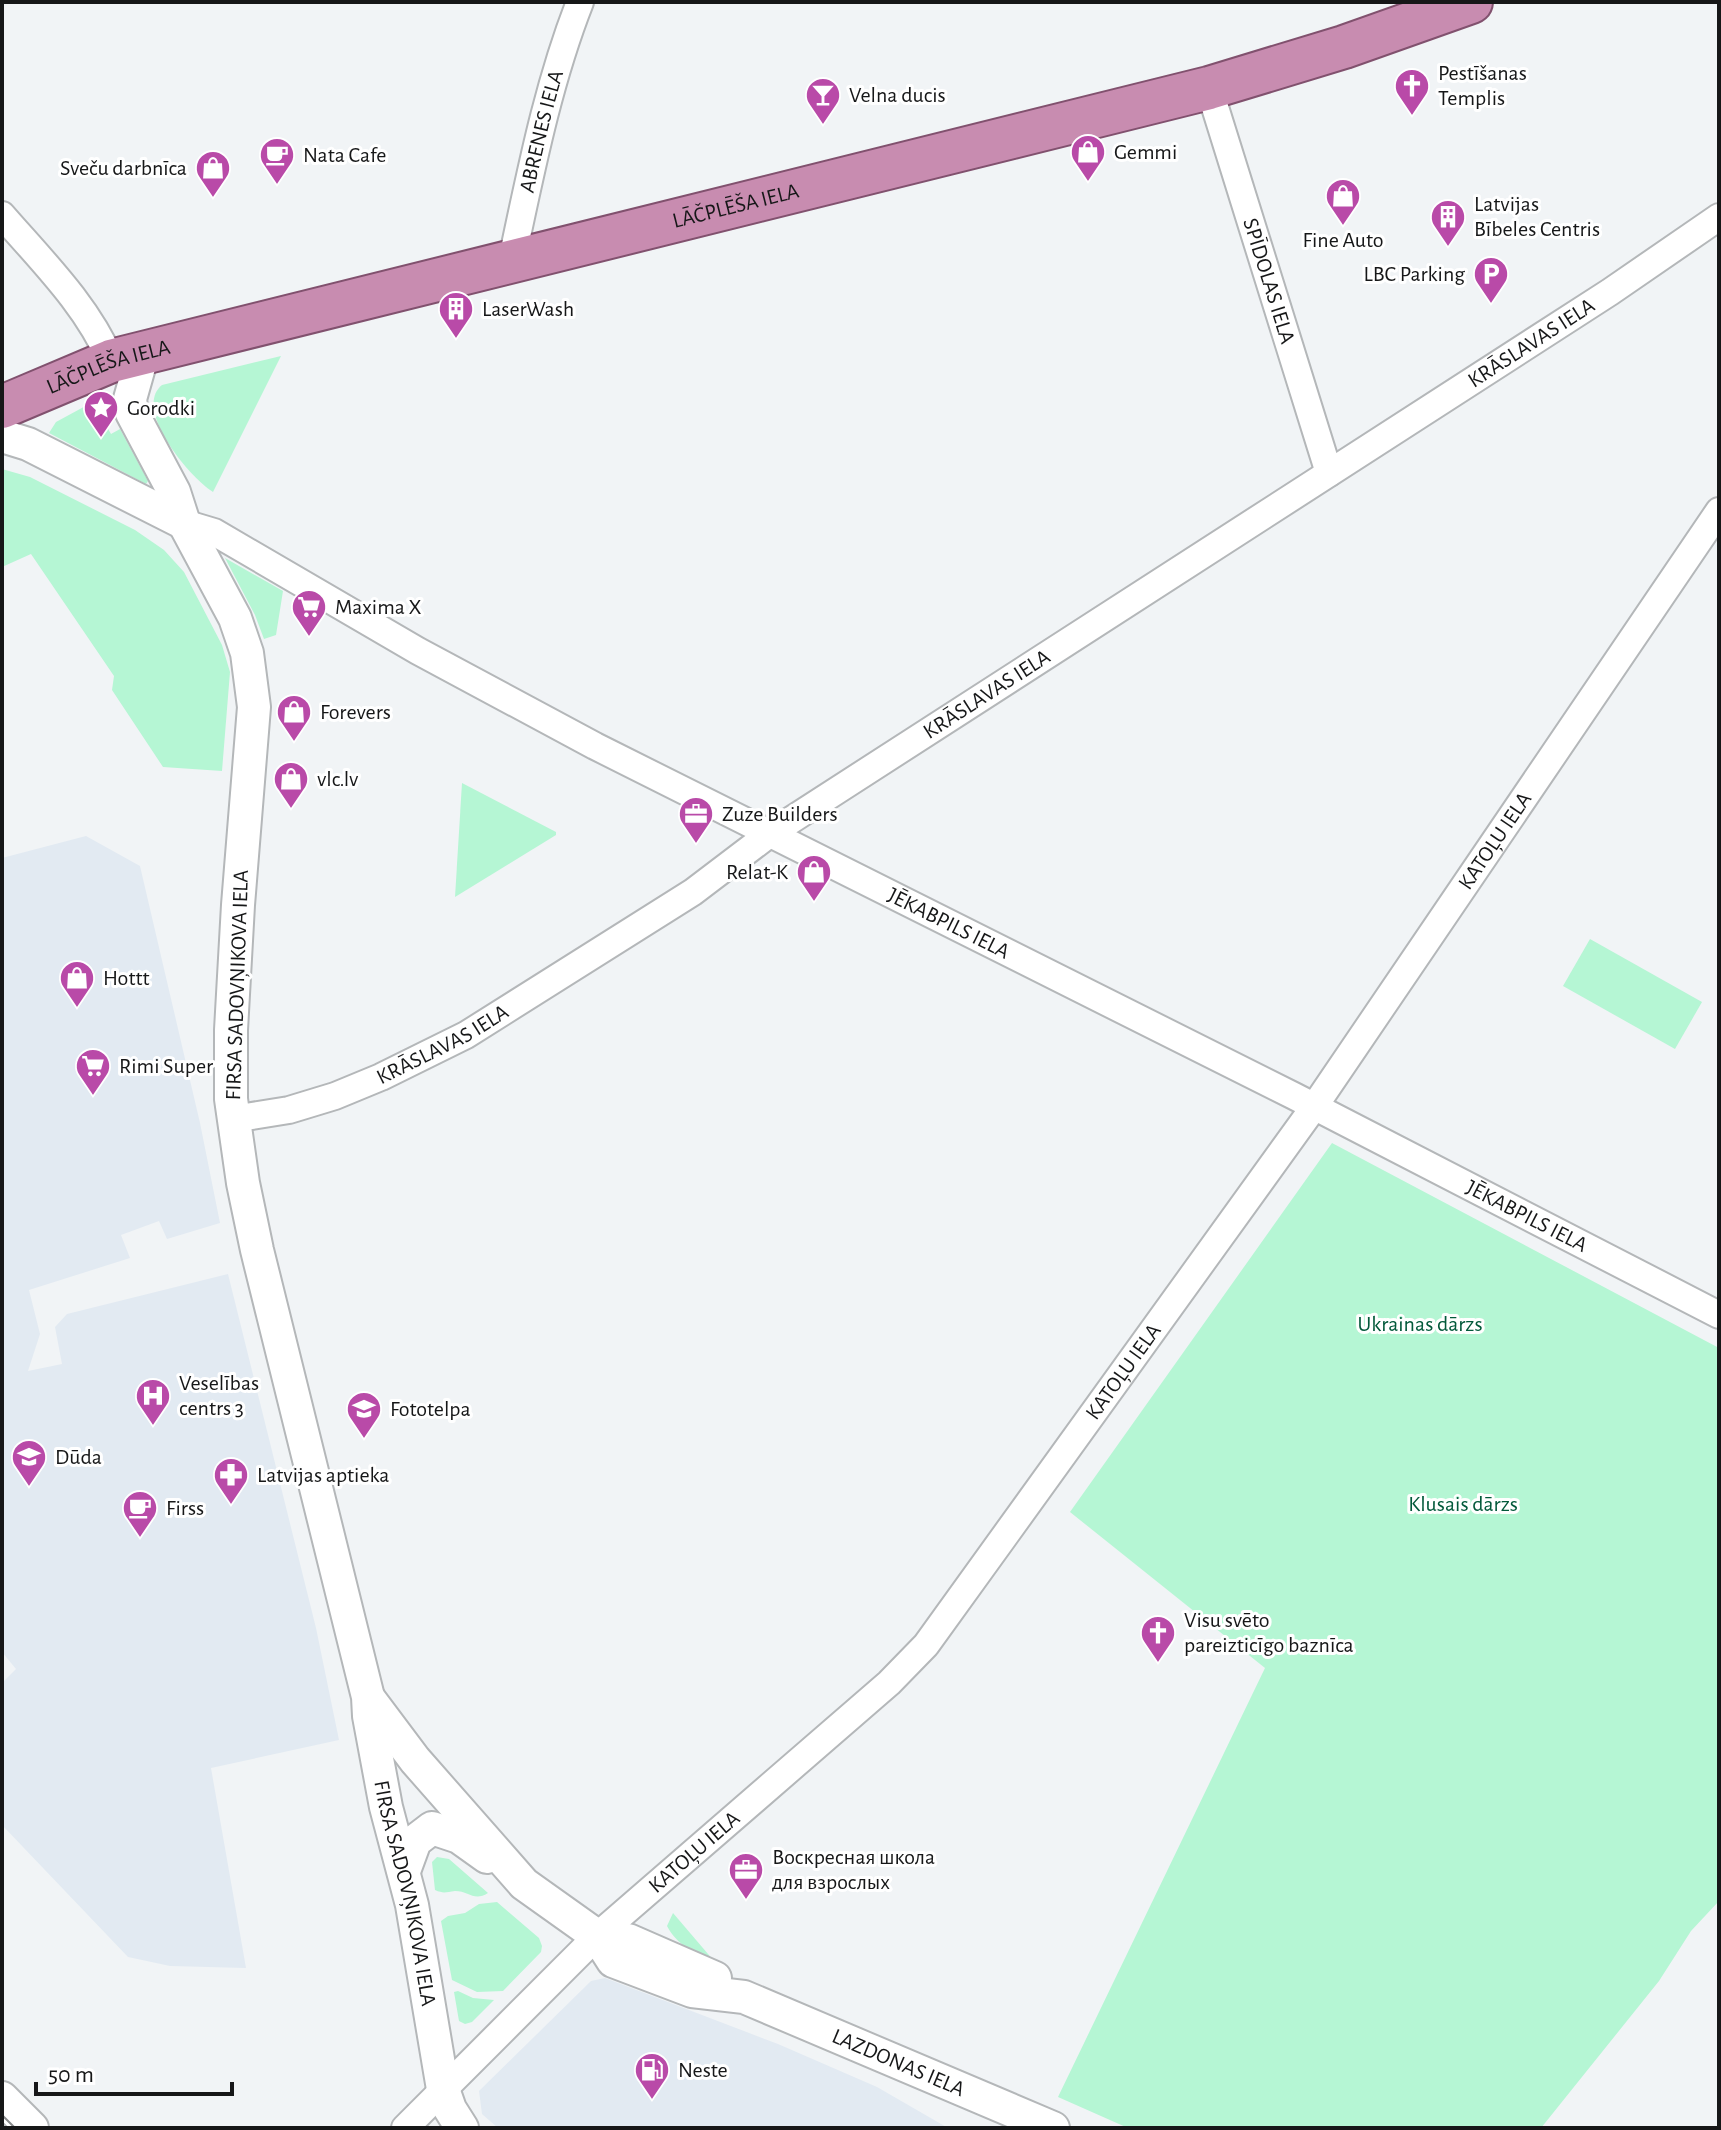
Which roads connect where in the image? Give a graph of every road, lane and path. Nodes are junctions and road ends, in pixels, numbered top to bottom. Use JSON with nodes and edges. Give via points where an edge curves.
{"nodes":[{"id":1,"x":580,"y":2,"type":"edge"},
{"id":2,"x":1471,"y":2,"type":"edge"},
{"id":3,"x":1389,"y":18,"type":"edge"},
{"id":4,"x":1209,"y":88,"type":"junction"},
{"id":5,"x":2,"y":215,"type":"edge"},
{"id":6,"x":1719,"y":217,"type":"edge"},
{"id":7,"x":511,"y":264,"type":"junction"},
{"id":8,"x":127,"y":357,"type":"junction"},
{"id":9,"x":2,"y":407,"type":"edge"},
{"id":10,"x":2,"y":436,"type":"edge"},
{"id":11,"x":1329,"y":473,"type":"junction"},
{"id":12,"x":1719,"y":511,"type":"edge"},
{"id":13,"x":184,"y":523,"type":"junction"},
{"id":14,"x":768,"y":835,"type":"junction"},
{"id":15,"x":1314,"y":1107,"type":"junction"},
{"id":16,"x":233,"y":1119,"type":"junction"},
{"id":17,"x":1719,"y":1315,"type":"edge"},
{"id":18,"x":368,"y":1697,"type":"junction"},
{"id":19,"x":404,"y":1871,"type":"junction"},
{"id":20,"x":524,"y":1884,"type":"junction"},
{"id":21,"x":597,"y":1936,"type":"junction"},
{"id":22,"x":443,"y":2089,"type":"junction"},
{"id":23,"x":2,"y":2098,"type":"edge"},
{"id":24,"x":32,"y":2128,"type":"edge"},
{"id":25,"x":405,"y":2128,"type":"edge"},
{"id":26,"x":462,"y":2128,"type":"edge"},
{"id":27,"x":1053,"y":2128,"type":"edge"}],
"edges":[{"from":1,"to":7,"type":"street","name":"ABRENES IELA","via":[[542,125]]},
{"from":2,"to":3,"type":"highway","name":"LĀČPLĒŠA IELA"},
{"from":3,"to":4,"type":"highway","name":"LĀČPLĒŠA IELA"},
{"from":4,"to":7,"type":"highway","name":"LĀČPLĒŠA IELA"},
{"from":4,"to":11,"type":"street","name":"SPĪDOLAS IELA"},
{"from":5,"to":8,"type":"street","via":[[100,336]]},
{"from":6,"to":11,"type":"street","name":"KRĀSLAVAS IELA"},
{"from":7,"to":8,"type":"highway","name":"LĀČPLĒŠA IELA"},
{"from":8,"to":9,"type":"highway","name":"LĀČPLĒŠA IELA"},
{"from":8,"to":13,"type":"street","name":"FIRSA SADOVŅIKOVA IELA","via":[[132,413],[174,492]]},
{"from":10,"to":13,"type":"street"},
{"from":11,"to":14,"type":"street","name":"KRĀSLAVAS IELA"},
{"from":12,"to":15,"type":"street","name":"KATOĻU IELA"},
{"from":13,"to":14,"type":"street","name":"JĒKABPILS IELA","via":[[214,532],[418,651]]},
{"from":13,"to":16,"type":"street","name":"FIRSA SADOVŅIKOVA IELA","via":[[235,618],[247,653],[254,707],[231,1030]]},
{"from":14,"to":15,"type":"street","name":"JĒKABPILS IELA"},
{"from":14,"to":16,"type":"street","name":"KRĀSLAVAS IELA","via":[[693,892],[466,1035],[335,1096]]},
{"from":15,"to":17,"type":"street","name":"JĒKABPILS IELA"},
{"from":15,"to":21,"type":"street","name":"KATOĻU IELA","via":[[926,1645]]},
{"from":16,"to":18,"type":"street","name":"FIRSA SADOVŅIKOVA IELA","via":[[257,1250]]},
{"from":18,"to":19,"type":"street","name":"FIRSA SADOVŅIKOVA IELA","via":[[386,1807]]},
{"from":18,"to":20,"type":"street","name":"FIRSA SADOVŅIKOVA IELA","via":[[415,1760]]},
{"from":19,"to":20,"type":"street","via":[[415,1841],[432,1828],[459,1837]]},
{"from":19,"to":22,"type":"street","name":"FIRSA SADOVŅIKOVA IELA"},
{"from":20,"to":21,"type":"street","name":"FIRSA SADOVŅIKOVA IELA"},
{"from":21,"to":22,"type":"street","name":"KATOĻU IELA"},
{"from":21,"to":27,"type":"street","name":"LAZDONAS IELA","via":[[628,1940],[731,1985],[744,1997]]},
{"from":22,"to":25,"type":"street","name":"KATOĻU IELA"},
{"from":22,"to":26,"type":"street","name":"FIRSA SADOVŅIKOVA IELA"},
{"from":23,"to":24,"type":"street"}]}
